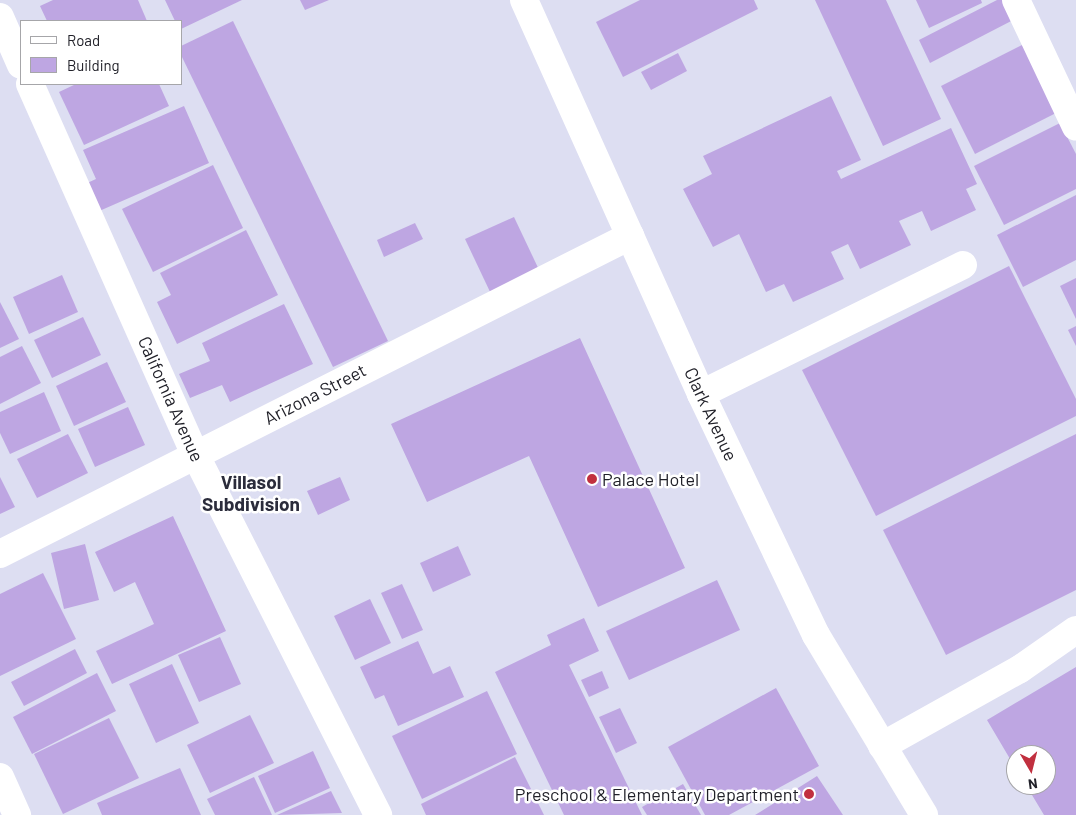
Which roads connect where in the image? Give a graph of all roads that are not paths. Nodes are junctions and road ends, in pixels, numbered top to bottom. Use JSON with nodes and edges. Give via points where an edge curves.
{"nodes":[{"id":1,"x":524,"y":0,"type":"edge"},
{"id":2,"x":1016,"y":0,"type":"edge"},
{"id":3,"x":0,"y":17,"type":"edge"},
{"id":4,"x":20,"y":63,"type":"edge"},
{"id":5,"x":30,"y":85,"type":"edge"},
{"id":6,"x":1076,"y":127,"type":"edge"},
{"id":7,"x":630,"y":236,"type":"junction"},
{"id":8,"x":962,"y":265,"type":"dead end"},
{"id":9,"x":700,"y":394,"type":"junction"},
{"id":10,"x":195,"y":454,"type":"junction"},
{"id":11,"x":0,"y":554,"type":"edge"},
{"id":12,"x":1076,"y":630,"type":"edge"},
{"id":13,"x":882,"y":746,"type":"junction"},
{"id":14,"x":0,"y":777,"type":"edge"},
{"id":15,"x":18,"y":815,"type":"edge"},
{"id":16,"x":378,"y":815,"type":"edge"},
{"id":17,"x":924,"y":815,"type":"edge"}],
"edges":[{"from":1,"to":7,"type":"street","name":"Clark Avenue"},
{"from":2,"to":6,"type":"street"},
{"from":3,"to":4,"type":"street"},
{"from":5,"to":10,"type":"street","name":"California Avenue"},
{"from":7,"to":9,"type":"street","name":"Clark Avenue"},
{"from":7,"to":10,"type":"street","name":"Arizona Street"},
{"from":8,"to":9,"type":"street"},
{"from":9,"to":13,"type":"street","name":"Clark Avenue","via":[[816,635]]},
{"from":10,"to":11,"type":"street","name":"Arizona Street"},
{"from":10,"to":16,"type":"street","name":"California Avenue"},
{"from":12,"to":13,"type":"street","via":[[1020,669]]},
{"from":13,"to":17,"type":"street","name":"Clark Avenue"},
{"from":14,"to":15,"type":"street"}]}
